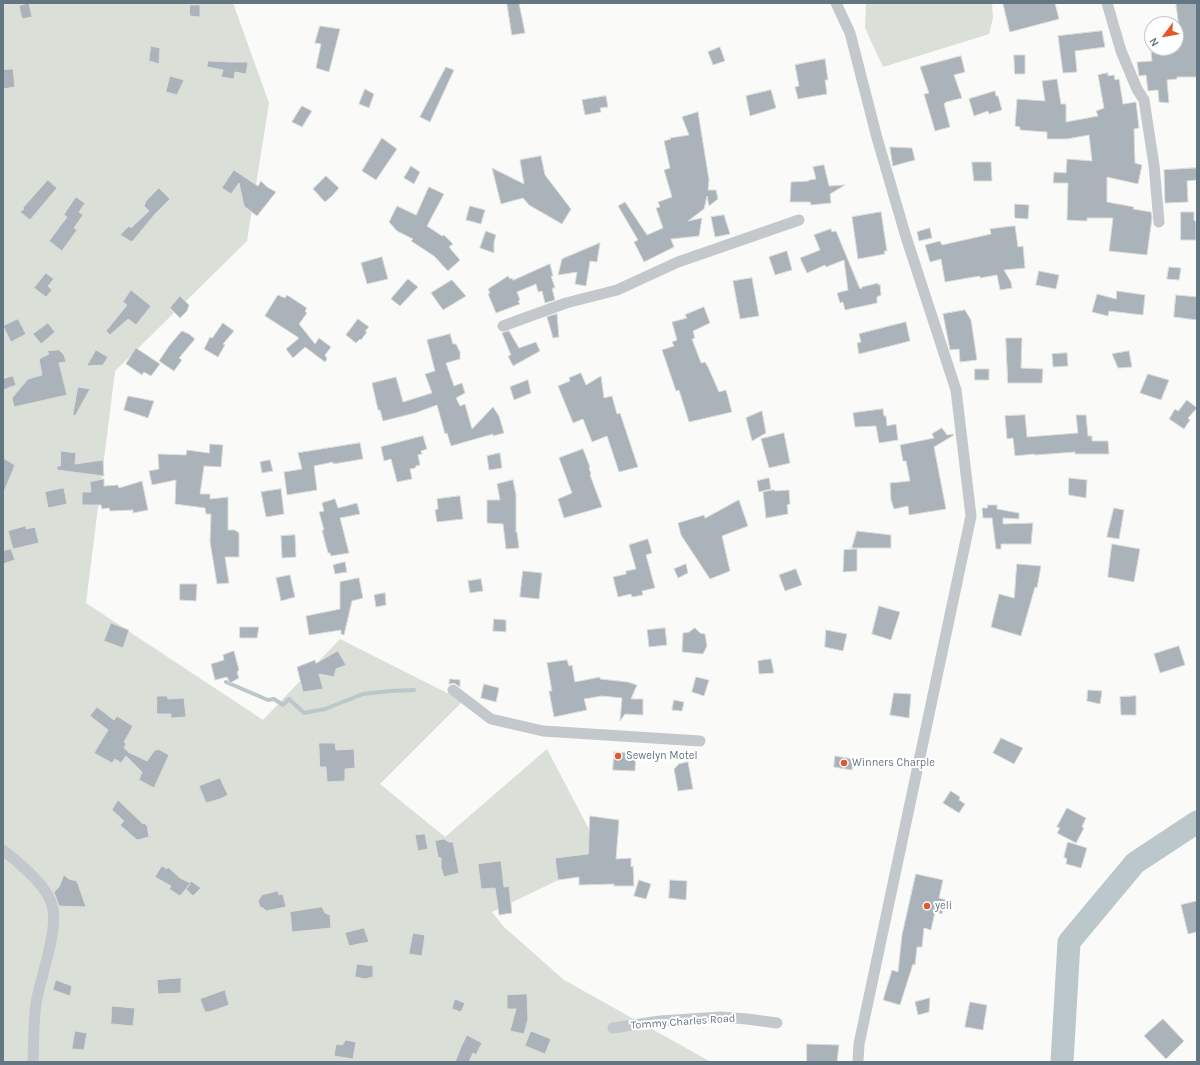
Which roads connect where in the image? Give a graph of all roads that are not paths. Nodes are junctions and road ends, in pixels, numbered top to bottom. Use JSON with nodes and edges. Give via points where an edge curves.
{"nodes":[{"id":1,"x":836,"y":3,"type":"edge"},
{"id":2,"x":1107,"y":3,"type":"edge"},
{"id":3,"x":799,"y":220,"type":"dead end"},
{"id":4,"x":1159,"y":222,"type":"dead end"},
{"id":5,"x":503,"y":326,"type":"dead end"},
{"id":6,"x":453,"y":690,"type":"dead end"},
{"id":7,"x":700,"y":741,"type":"dead end"},
{"id":8,"x":3,"y":850,"type":"edge"},
{"id":9,"x":777,"y":1023,"type":"dead end"},
{"id":10,"x":613,"y":1028,"type":"dead end"},
{"id":11,"x":33,"y":1062,"type":"edge"},
{"id":12,"x":858,"y":1062,"type":"edge"}],
"edges":[{"from":1,"to":12,"type":"street","via":[[850,33],[906,237],[956,390],[971,516],[860,1036]]},
{"from":2,"to":4,"type":"street","via":[[1121,51],[1144,100]]},
{"from":3,"to":5,"type":"street","via":[[678,262],[617,290],[566,303]]},
{"from":6,"to":7,"type":"street","via":[[491,719],[543,731]]},
{"from":8,"to":11,"type":"street","via":[[31,872],[53,908],[54,926],[36,1000]]},
{"from":9,"to":10,"type":"street","name":"Tommy Charles Road","via":[[721,1017],[660,1021]]}]}
